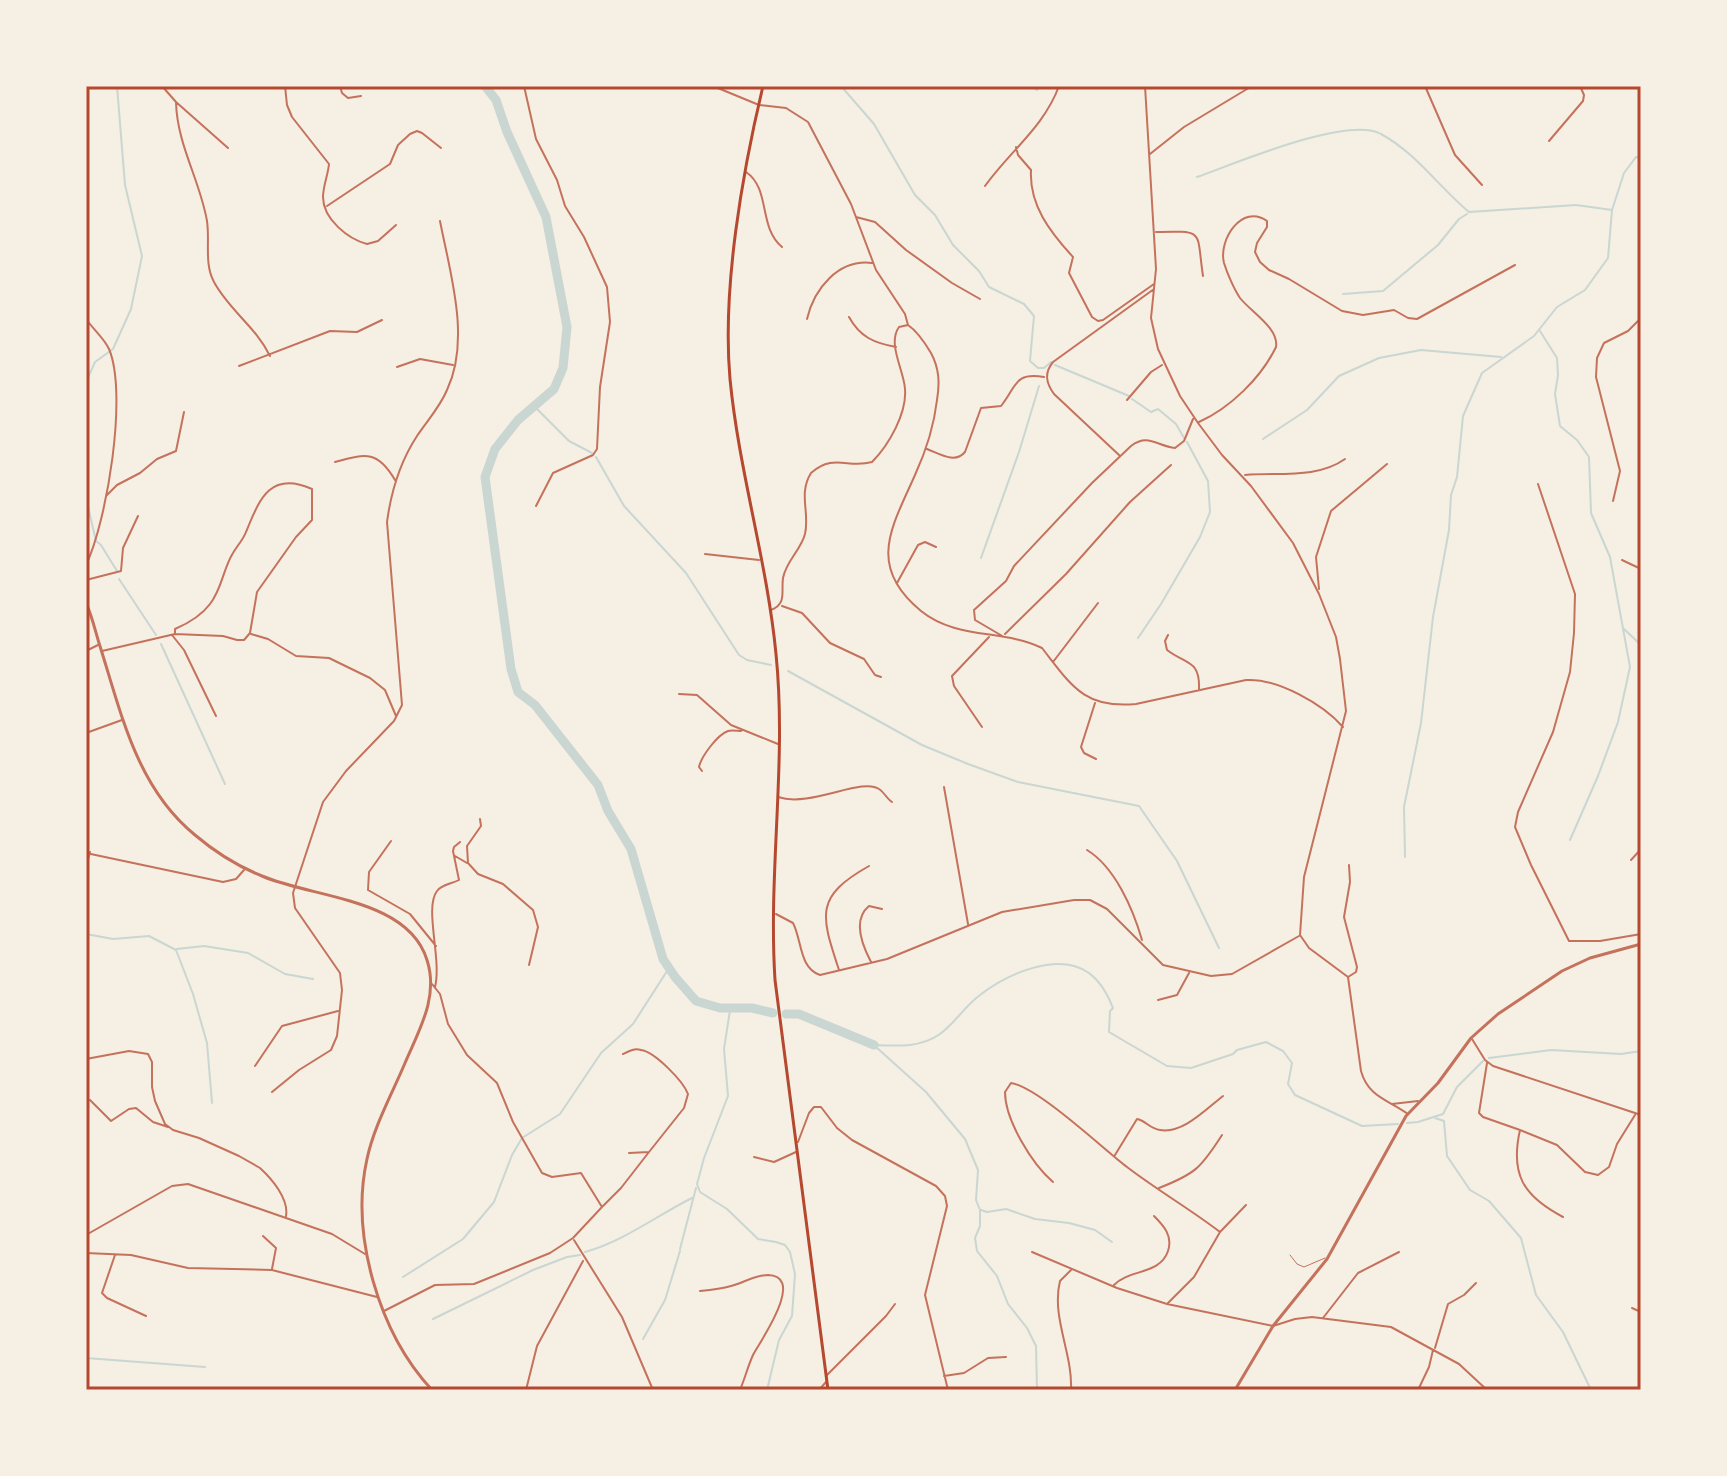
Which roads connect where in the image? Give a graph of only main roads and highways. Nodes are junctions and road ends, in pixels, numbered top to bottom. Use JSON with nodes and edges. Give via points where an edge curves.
{"nodes":[{"id":1,"x":763,"y":86,"type":"edge"},
{"id":2,"x":828,"y":1390,"type":"edge"}],
"edges":[{"from":1,"to":2,"type":"main road","via":[[746,171],[728,346],[776,655],[775,980]]}]}
